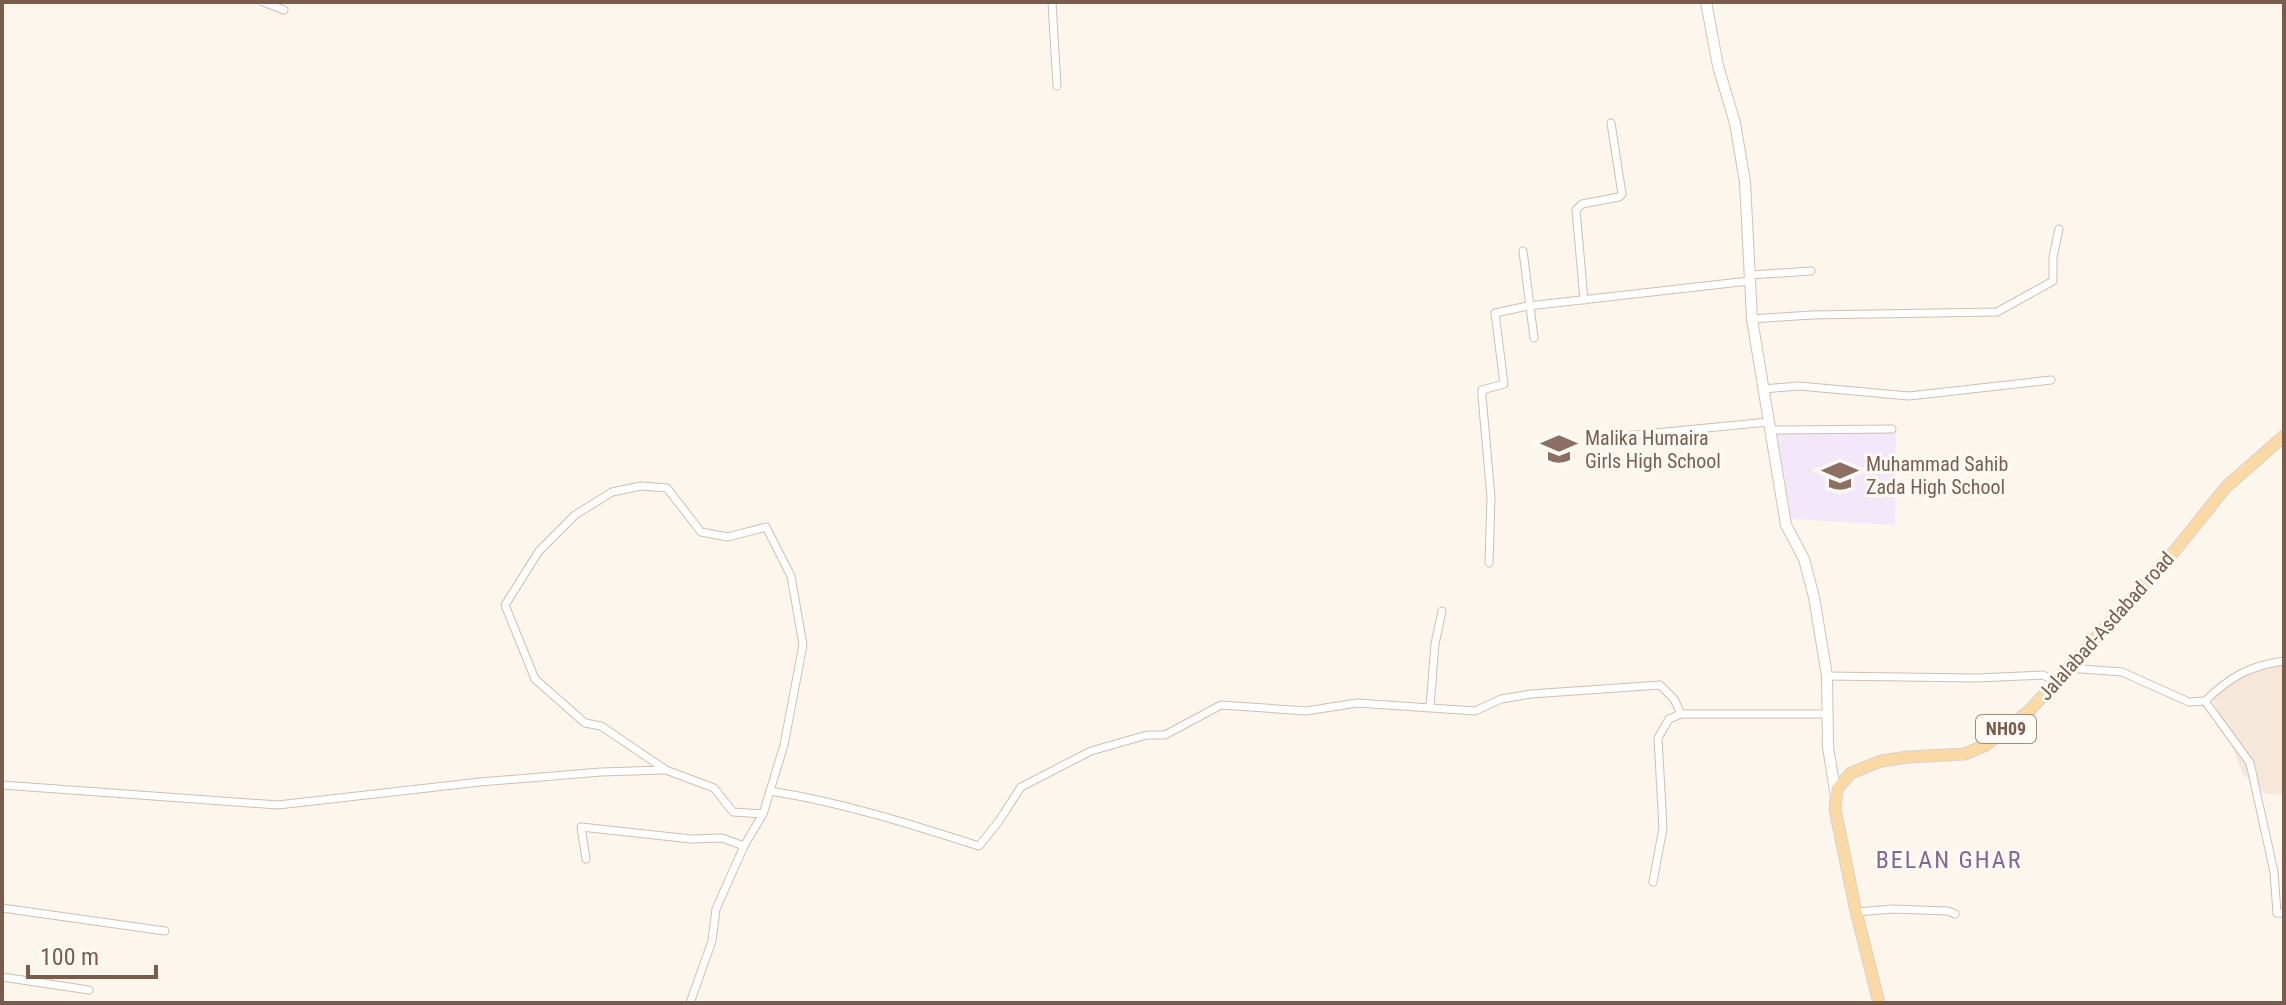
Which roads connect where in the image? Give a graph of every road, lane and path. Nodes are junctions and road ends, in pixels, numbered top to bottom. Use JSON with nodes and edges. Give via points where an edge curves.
{"nodes":[{"id":1,"x":263,"y":2,"type":"edge"},
{"id":2,"x":1052,"y":2,"type":"edge"},
{"id":3,"x":1706,"y":2,"type":"edge"},
{"id":4,"x":284,"y":10,"type":"dead end"},
{"id":5,"x":1057,"y":86,"type":"dead end"},
{"id":6,"x":1611,"y":123,"type":"dead end"},
{"id":7,"x":2059,"y":229,"type":"dead end"},
{"id":8,"x":1523,"y":251,"type":"dead end"},
{"id":9,"x":1811,"y":271,"type":"dead end"},
{"id":10,"x":1750,"y":278,"type":"junction"},
{"id":11,"x":1584,"y":300,"type":"junction"},
{"id":12,"x":1528,"y":306,"type":"junction"},
{"id":13,"x":1752,"y":319,"type":"junction"},
{"id":14,"x":1534,"y":338,"type":"dead end"},
{"id":15,"x":2051,"y":380,"type":"dead end"},
{"id":16,"x":1763,"y":389,"type":"junction"},
{"id":17,"x":1769,"y":426,"type":"junction"},
{"id":18,"x":1892,"y":429,"type":"dead end"},
{"id":19,"x":2284,"y":436,"type":"edge"},
{"id":20,"x":1604,"y":438,"type":"dead end"},
{"id":21,"x":1489,"y":563,"type":"dead end"},
{"id":22,"x":1442,"y":611,"type":"dead end"},
{"id":23,"x":2284,"y":661,"type":"edge"},
{"id":24,"x":2068,"y":668,"type":"junction"},
{"id":25,"x":1827,"y":676,"type":"junction"},
{"id":26,"x":2055,"y":681,"type":"junction"},
{"id":27,"x":2205,"y":701,"type":"junction"},
{"id":28,"x":1430,"y":707,"type":"junction"},
{"id":29,"x":1681,"y":714,"type":"junction"},
{"id":30,"x":1829,"y":714,"type":"junction"},
{"id":31,"x":666,"y":770,"type":"junction"},
{"id":32,"x":2,"y":785,"type":"edge"},
{"id":33,"x":770,"y":791,"type":"junction"},
{"id":34,"x":1836,"y":799,"type":"junction"},
{"id":35,"x":763,"y":814,"type":"junction"},
{"id":36,"x":744,"y":846,"type":"junction"},
{"id":37,"x":586,"y":859,"type":"dead end"},
{"id":38,"x":1653,"y":882,"type":"dead end"},
{"id":39,"x":2,"y":908,"type":"edge"},
{"id":40,"x":1857,"y":912,"type":"junction"},
{"id":41,"x":2284,"y":913,"type":"edge"},
{"id":42,"x":1955,"y":914,"type":"dead end"},
{"id":43,"x":165,"y":931,"type":"dead end"},
{"id":44,"x":2,"y":977,"type":"edge"},
{"id":45,"x":89,"y":990,"type":"dead end"},
{"id":46,"x":690,"y":1003,"type":"edge"},
{"id":47,"x":1879,"y":1003,"type":"edge"}],
"edges":[{"from":1,"to":4,"type":"street"},
{"from":2,"to":5,"type":"street"},
{"from":3,"to":10,"type":"street","via":[[1745,182]]},
{"from":6,"to":11,"type":"street","via":[[1622,194],[1576,210]]},
{"from":7,"to":13,"type":"street","via":[[2053,281],[1997,312]]},
{"from":8,"to":12,"type":"street"},
{"from":9,"to":10,"type":"street"},
{"from":10,"to":11,"type":"street"},
{"from":10,"to":13,"type":"street"},
{"from":11,"to":12,"type":"street"},
{"from":12,"to":14,"type":"street"},
{"from":12,"to":21,"type":"street","via":[[1495,313],[1504,384],[1482,390],[1491,497]]},
{"from":13,"to":16,"type":"street"},
{"from":15,"to":16,"type":"street","via":[[1909,396],[1799,386]]},
{"from":16,"to":17,"type":"street"},
{"from":17,"to":18,"type":"street"},
{"from":17,"to":20,"type":"street"},
{"from":17,"to":25,"type":"street","via":[[1786,525],[1804,559]]},
{"from":19,"to":24,"type":"main road","name":"Jalalabad-Asdabad road","number":"NH09","via":[[2226,487]]},
{"from":22,"to":28,"type":"street"},
{"from":23,"to":27,"type":"street","via":[[2232,676]]},
{"from":24,"to":26,"type":"main road","name":"Jalalabad-Asdabad road","number":"NH09"},
{"from":24,"to":27,"type":"street","via":[[2122,672],[2189,702]]},
{"from":25,"to":26,"type":"street","via":[[2043,675]]},
{"from":25,"to":30,"type":"street"},
{"from":26,"to":34,"type":"main road","name":"Jalalabad-Asdabad road","number":"NH09","via":[[2030,710],[1986,745],[1965,754],[1881,761],[1851,773],[1837,789]]},
{"from":27,"to":41,"type":"street","via":[[2250,763],[2274,872],[2277,913]]},
{"from":28,"to":29,"type":"street","via":[[1475,711],[1531,694],[1660,685]]},
{"from":28,"to":33,"type":"street","via":[[1357,703],[1306,711],[1221,705],[1165,735],[1091,751],[1021,787],[979,846]]},
{"from":29,"to":30,"type":"street"},
{"from":29,"to":38,"type":"street","via":[[1669,719],[1658,738],[1663,828]]},
{"from":30,"to":34,"type":"street"},
{"from":31,"to":32,"type":"street","via":[[480,782],[278,805]]},
{"from":31,"to":33,"type":"street","via":[[601,726],[585,723],[535,679],[505,605],[539,551],[575,515],[612,492],[641,486],[667,488],[701,532],[728,537],[766,527],[791,576],[803,645]]},
{"from":31,"to":35,"type":"street","via":[[714,788],[733,812]]},
{"from":33,"to":35,"type":"street"},
{"from":34,"to":40,"type":"main road"},
{"from":35,"to":36,"type":"street"},
{"from":36,"to":37,"type":"street","via":[[722,838],[581,827]]},
{"from":36,"to":46,"type":"street","via":[[716,909],[712,941]]},
{"from":39,"to":43,"type":"street"},
{"from":40,"to":42,"type":"street"},
{"from":40,"to":47,"type":"main road"},
{"from":44,"to":45,"type":"street"}]}
